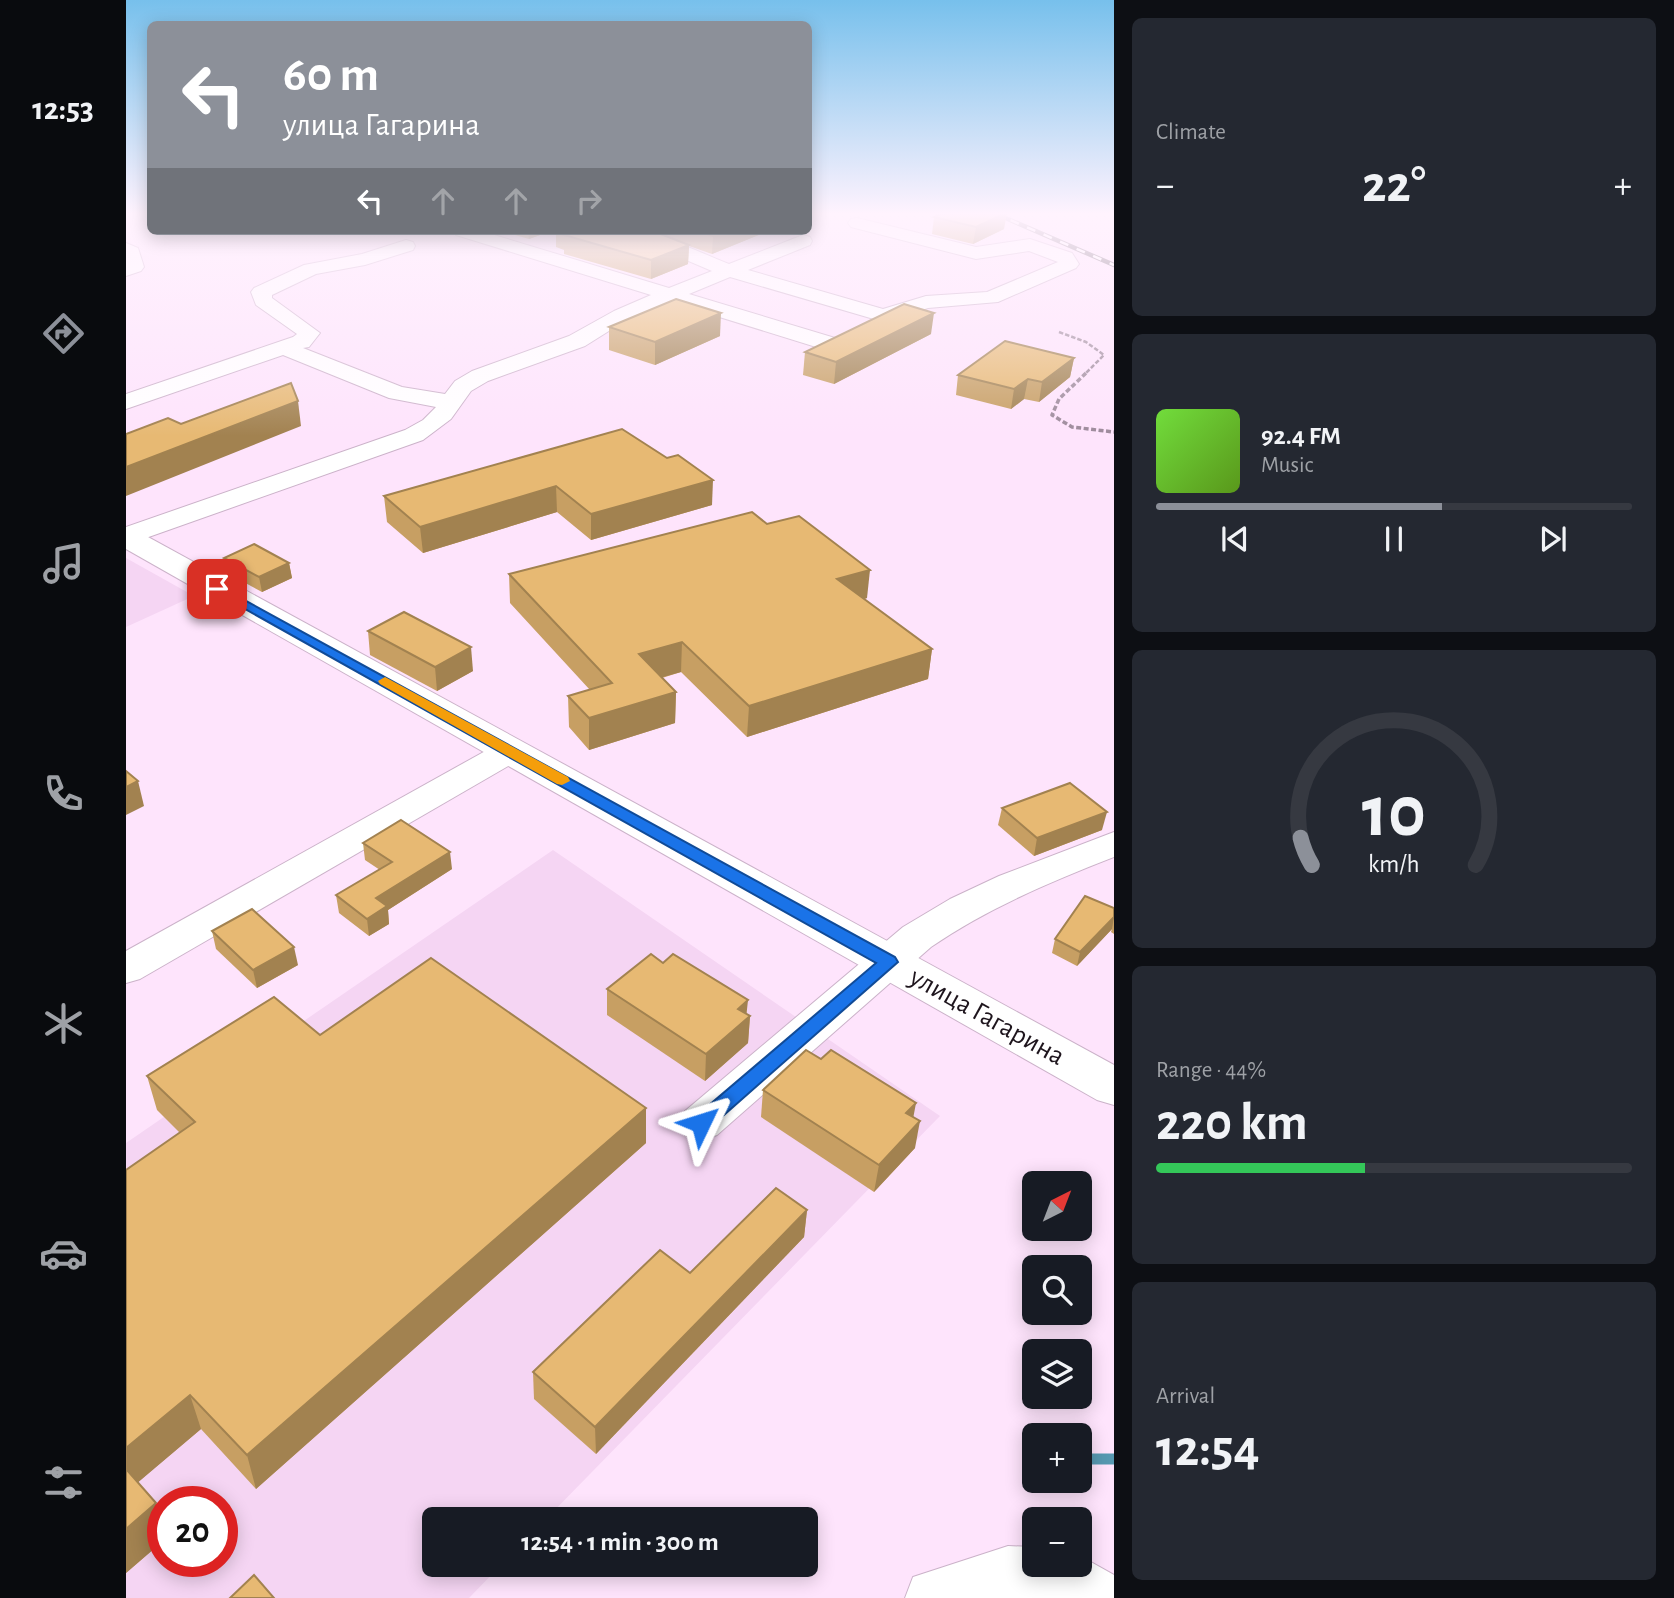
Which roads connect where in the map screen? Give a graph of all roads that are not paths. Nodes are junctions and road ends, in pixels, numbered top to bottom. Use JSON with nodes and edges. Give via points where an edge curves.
{"nodes":[{"id":1,"x":270,"y":288,"type":"edge"},
{"id":2,"x":646,"y":288,"type":"edge"},
{"id":3,"x":688,"y":288,"type":"edge"},
{"id":4,"x":786,"y":288,"type":"edge"},
{"id":5,"x":1015,"y":288,"type":"edge"},
{"id":6,"x":670,"y":295,"type":"junction"},
{"id":7,"x":837,"y":346,"type":"edge"},
{"id":8,"x":283,"y":348,"type":"junction"},
{"id":9,"x":126,"y":402,"type":"edge"},
{"id":10,"x":450,"y":402,"type":"junction"},
{"id":11,"x":126,"y":537,"type":"edge"},
{"id":12,"x":510,"y":751,"type":"junction"},
{"id":13,"x":1114,"y":844,"type":"edge"},
{"id":14,"x":888,"y":962,"type":"junction"},
{"id":15,"x":126,"y":969,"type":"edge"},
{"id":16,"x":1114,"y":1087,"type":"edge"},
{"id":17,"x":701,"y":1123,"type":"dead end"},
{"id":18,"x":934,"y":1598,"type":"edge"},
{"id":19,"x":1098,"y":1598,"type":"edge"}],
"edges":[{"from":1,"to":8,"type":"street","via":[[261,292],[263,301],[309,333],[301,342]]},
{"from":2,"to":6,"type":"street"},
{"from":3,"to":6,"type":"street"},
{"from":4,"to":5,"type":"street","via":[[884,316],[926,302],[991,298]]},
{"from":6,"to":7,"type":"street"},
{"from":6,"to":10,"type":"street","via":[[621,315],[577,341],[480,376],[463,386]]},
{"from":8,"to":9,"type":"street"},
{"from":8,"to":10,"type":"street","via":[[397,393]]},
{"from":10,"to":11,"type":"street","via":[[431,425],[414,435]]},
{"from":11,"to":12,"type":"main road","name":"улица Гагарина"},
{"from":12,"to":14,"type":"main road","name":"улица Гагарина"},
{"from":12,"to":15,"type":"street"},
{"from":13,"to":14,"type":"street","via":[[946,916]]},
{"from":14,"to":16,"type":"main road","name":"улица Гагарина"},
{"from":14,"to":17,"type":"street"},
{"from":18,"to":19,"type":"street","via":[[1008,1575],[1061,1578]]}]}
